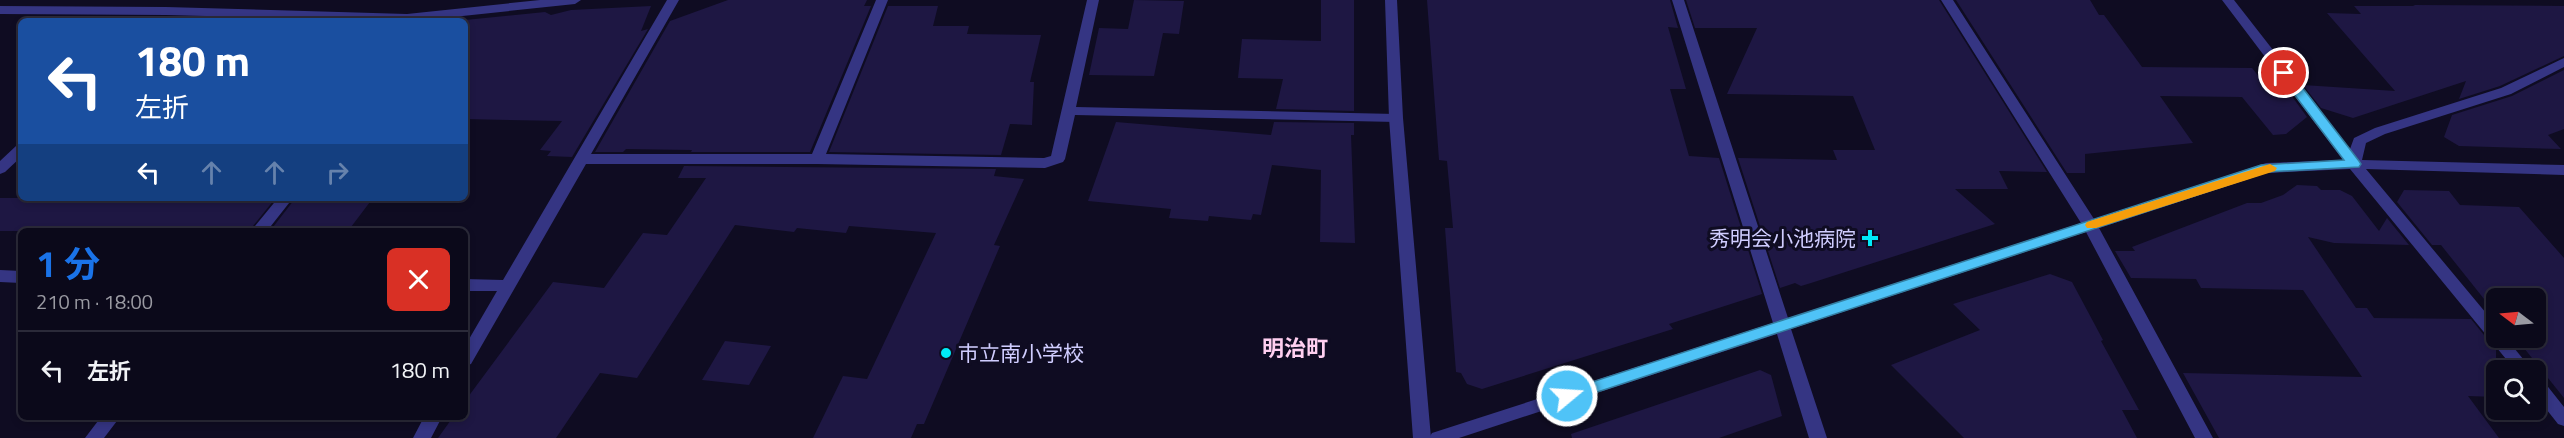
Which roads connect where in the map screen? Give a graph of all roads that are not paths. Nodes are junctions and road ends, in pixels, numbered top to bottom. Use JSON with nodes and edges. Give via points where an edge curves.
{"nodes":[{"id":1,"x":177,"y":0,"type":"edge"},
{"id":2,"x":448,"y":0,"type":"edge"},
{"id":3,"x":575,"y":0,"type":"edge"},
{"id":4,"x":673,"y":0,"type":"edge"},
{"id":5,"x":882,"y":0,"type":"edge"},
{"id":6,"x":1093,"y":0,"type":"edge"},
{"id":7,"x":1391,"y":0,"type":"edge"},
{"id":8,"x":1678,"y":0,"type":"edge"},
{"id":9,"x":1947,"y":0,"type":"edge"},
{"id":10,"x":2229,"y":0,"type":"edge"},
{"id":11,"x":0,"y":10,"type":"edge"},
{"id":12,"x":166,"y":11,"type":"junction"},
{"id":13,"x":433,"y":17,"type":"edge"},
{"id":14,"x":158,"y":18,"type":"edge"},
{"id":15,"x":2564,"y":62,"type":"edge"},
{"id":16,"x":1070,"y":111,"type":"junction"},
{"id":17,"x":1396,"y":118,"type":"junction"},
{"id":18,"x":18,"y":151,"type":"edge"},
{"id":19,"x":581,"y":159,"type":"junction"},
{"id":20,"x":817,"y":159,"type":"junction"},
{"id":21,"x":2354,"y":164,"type":"junction"},
{"id":22,"x":0,"y":168,"type":"edge"},
{"id":23,"x":2564,"y":170,"type":"edge"},
{"id":24,"x":284,"y":201,"type":"edge"},
{"id":25,"x":2090,"y":225,"type":"junction"},
{"id":26,"x":261,"y":228,"type":"edge"},
{"id":27,"x":0,"y":276,"type":"edge"},
{"id":28,"x":18,"y":277,"type":"edge"},
{"id":29,"x":468,"y":285,"type":"edge"},
{"id":30,"x":506,"y":286,"type":"junction"},
{"id":31,"x":2486,"y":324,"type":"edge"},
{"id":32,"x":1782,"y":326,"type":"junction"},
{"id":33,"x":2506,"y":348,"type":"edge"},
{"id":34,"x":468,"y":355,"type":"edge"},
{"id":35,"x":2516,"y":360,"type":"edge"},
{"id":36,"x":2546,"y":397,"type":"edge"},
{"id":37,"x":2564,"y":419,"type":"edge"},
{"id":38,"x":109,"y":420,"type":"edge"},
{"id":39,"x":431,"y":420,"type":"edge"},
{"id":40,"x":94,"y":438,"type":"edge"},
{"id":41,"x":422,"y":438,"type":"edge"},
{"id":42,"x":1422,"y":438,"type":"edge"},
{"id":43,"x":1438,"y":438,"type":"edge"},
{"id":44,"x":1818,"y":438,"type":"edge"},
{"id":45,"x":2204,"y":438,"type":"edge"}],
"edges":[{"from":1,"to":12,"type":"street"},
{"from":2,"to":13,"type":"street"},
{"from":3,"to":13,"type":"street"},
{"from":4,"to":19,"type":"street"},
{"from":5,"to":20,"type":"street"},
{"from":6,"to":16,"type":"street"},
{"from":7,"to":17,"type":"street"},
{"from":8,"to":32,"type":"street"},
{"from":9,"to":25,"type":"street"},
{"from":10,"to":21,"type":"street"},
{"from":11,"to":12,"type":"street"},
{"from":12,"to":13,"type":"street"},
{"from":12,"to":14,"type":"street"},
{"from":15,"to":21,"type":"street","via":[[2506,91],[2359,141]]},
{"from":16,"to":17,"type":"street"},
{"from":16,"to":20,"type":"street","via":[[1058,159],[1045,164]]},
{"from":17,"to":42,"type":"street"},
{"from":18,"to":22,"type":"street"},
{"from":19,"to":20,"type":"street"},
{"from":19,"to":30,"type":"street"},
{"from":21,"to":23,"type":"street"},
{"from":21,"to":25,"type":"street","via":[[2266,168]]},
{"from":21,"to":31,"type":"street"},
{"from":24,"to":26,"type":"street"},
{"from":25,"to":32,"type":"street"},
{"from":25,"to":45,"type":"street"},
{"from":27,"to":28,"type":"street"},
{"from":29,"to":30,"type":"street"},
{"from":30,"to":34,"type":"street"},
{"from":32,"to":43,"type":"street"},
{"from":32,"to":44,"type":"street"},
{"from":33,"to":35,"type":"street"},
{"from":36,"to":37,"type":"street"},
{"from":38,"to":40,"type":"street"},
{"from":39,"to":41,"type":"street"}]}
